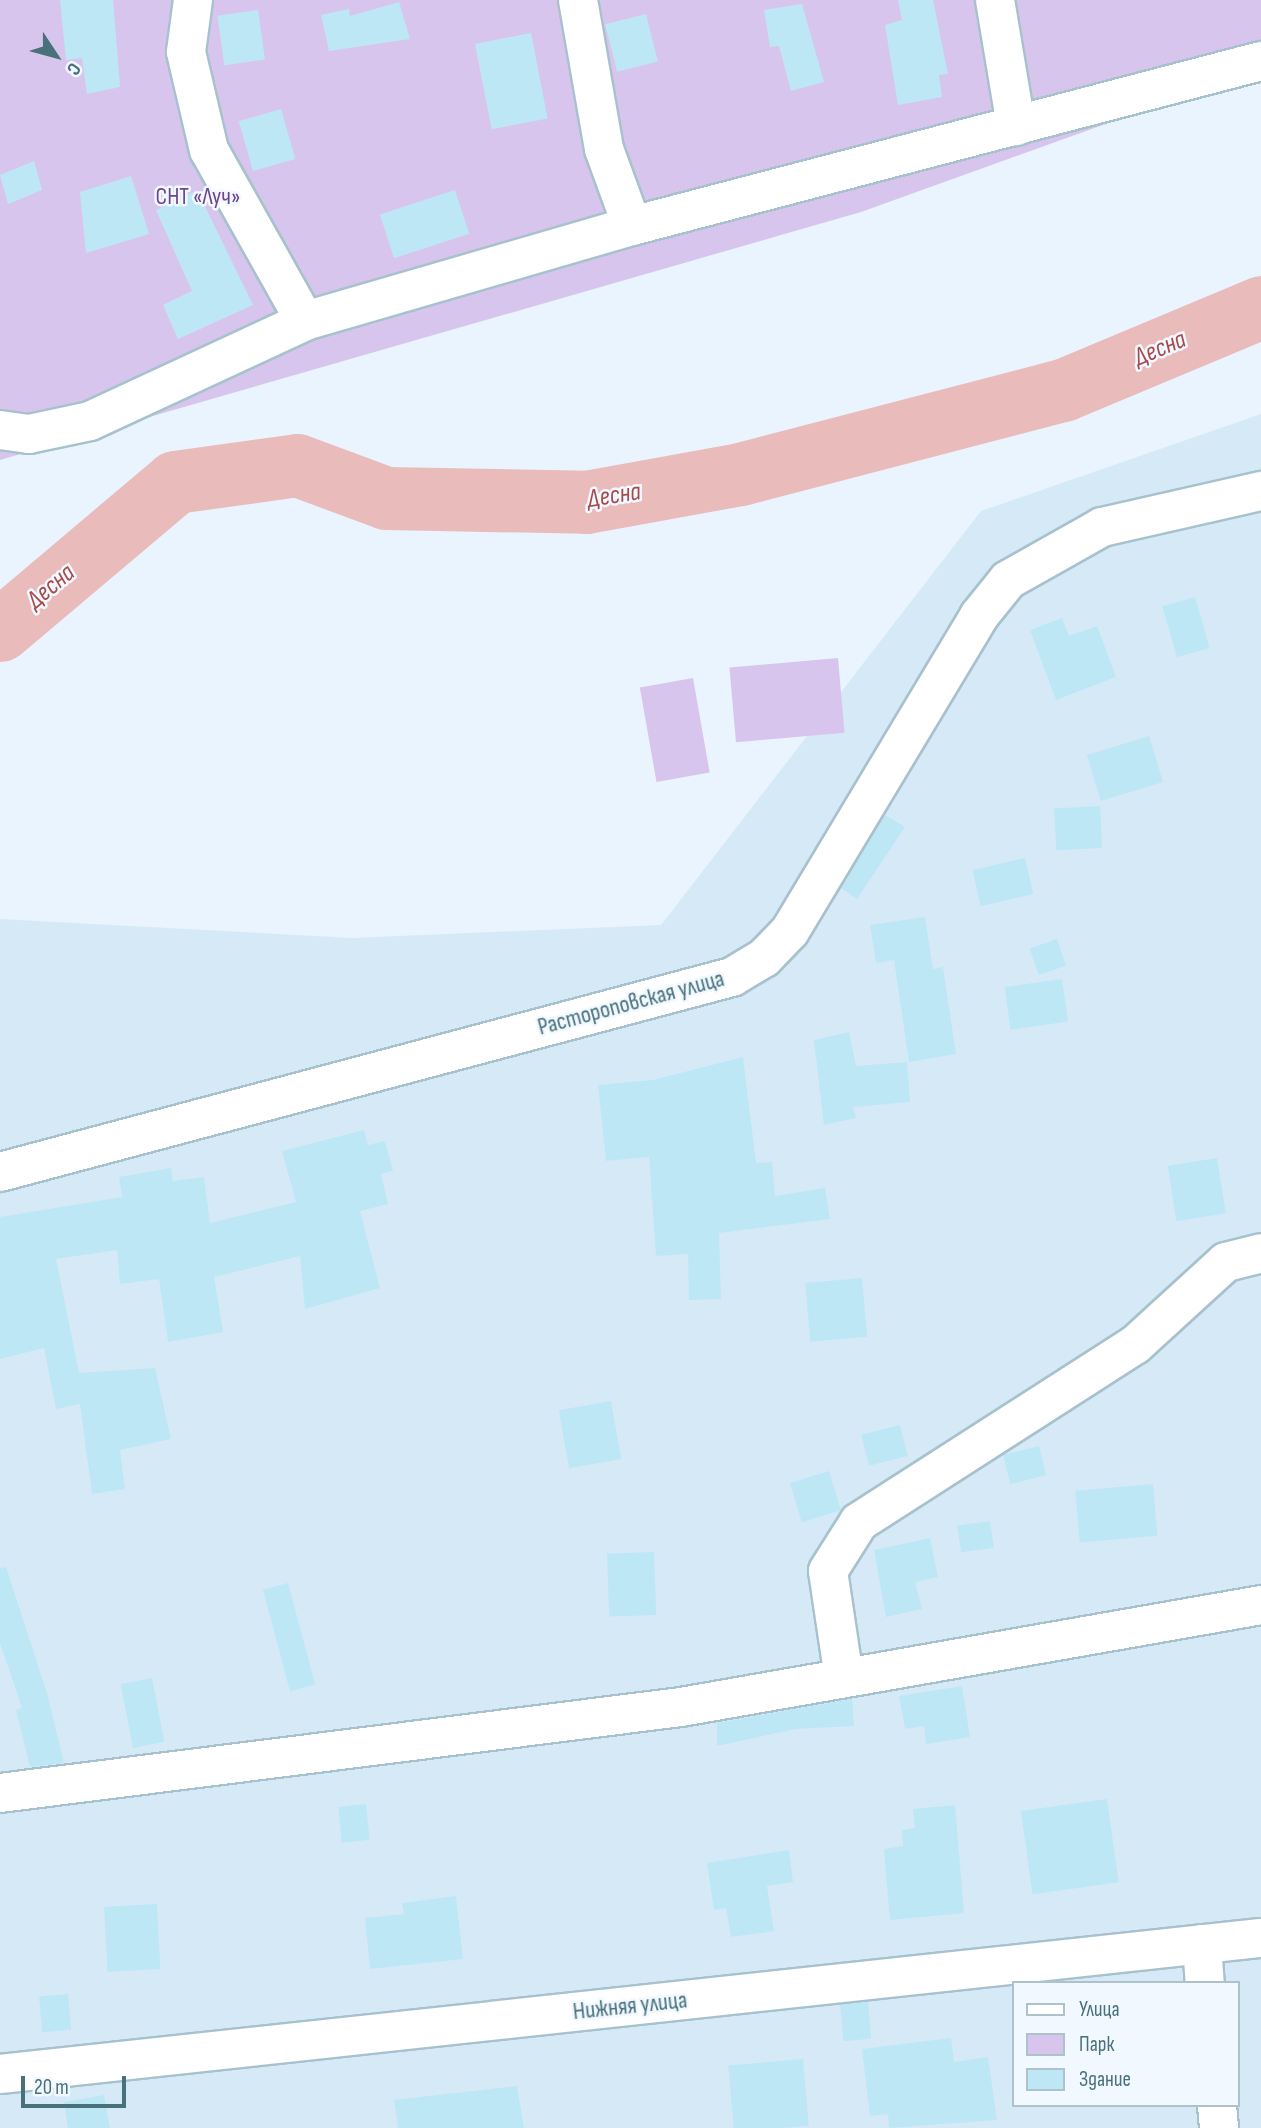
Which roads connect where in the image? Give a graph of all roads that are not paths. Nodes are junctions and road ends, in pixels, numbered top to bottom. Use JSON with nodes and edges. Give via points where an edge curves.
{"nodes":[{"id":1,"x":193,"y":0,"type":"edge"},
{"id":2,"x":578,"y":0,"type":"edge"},
{"id":3,"x":995,"y":0,"type":"edge"},
{"id":4,"x":1261,"y":61,"type":"edge"},
{"id":5,"x":1016,"y":126,"type":"junction"},
{"id":6,"x":632,"y":226,"type":"junction"},
{"id":7,"x":305,"y":321,"type":"junction"},
{"id":8,"x":0,"y":430,"type":"edge"},
{"id":9,"x":1261,"y":491,"type":"edge"},
{"id":10,"x":0,"y":1172,"type":"edge"},
{"id":11,"x":1261,"y":1253,"type":"edge"},
{"id":12,"x":1261,"y":1605,"type":"edge"},
{"id":13,"x":844,"y":1678,"type":"junction"},
{"id":14,"x":0,"y":1793,"type":"edge"},
{"id":15,"x":1261,"y":1938,"type":"edge"},
{"id":16,"x":1202,"y":1944,"type":"junction"},
{"id":17,"x":1205,"y":1981,"type":"edge"},
{"id":18,"x":0,"y":2074,"type":"edge"},
{"id":19,"x":1217,"y":2107,"type":"edge"},
{"id":20,"x":1219,"y":2128,"type":"edge"}],
"edges":[{"from":1,"to":7,"type":"street","via":[[186,52],[209,150]]},
{"from":2,"to":6,"type":"street","via":[[604,149]]},
{"from":3,"to":5,"type":"street"},
{"from":4,"to":5,"type":"street"},
{"from":5,"to":6,"type":"street"},
{"from":6,"to":7,"type":"street"},
{"from":7,"to":8,"type":"street","via":[[90,421],[29,434]]},
{"from":9,"to":10,"type":"street","name":"Растороповская улица","via":[[1102,527],[1007,580],[979,615],[790,931],[764,958],[732,977]]},
{"from":11,"to":13,"type":"street","via":[[1226,1262],[1135,1345],[859,1522],[828,1571]]},
{"from":12,"to":13,"type":"street"},
{"from":13,"to":14,"type":"street","via":[[681,1707]]},
{"from":15,"to":16,"type":"street","name":"Нижняя улица"},
{"from":16,"to":17,"type":"street"},
{"from":16,"to":18,"type":"street","name":"Нижняя улица"},
{"from":19,"to":20,"type":"street"}]}
